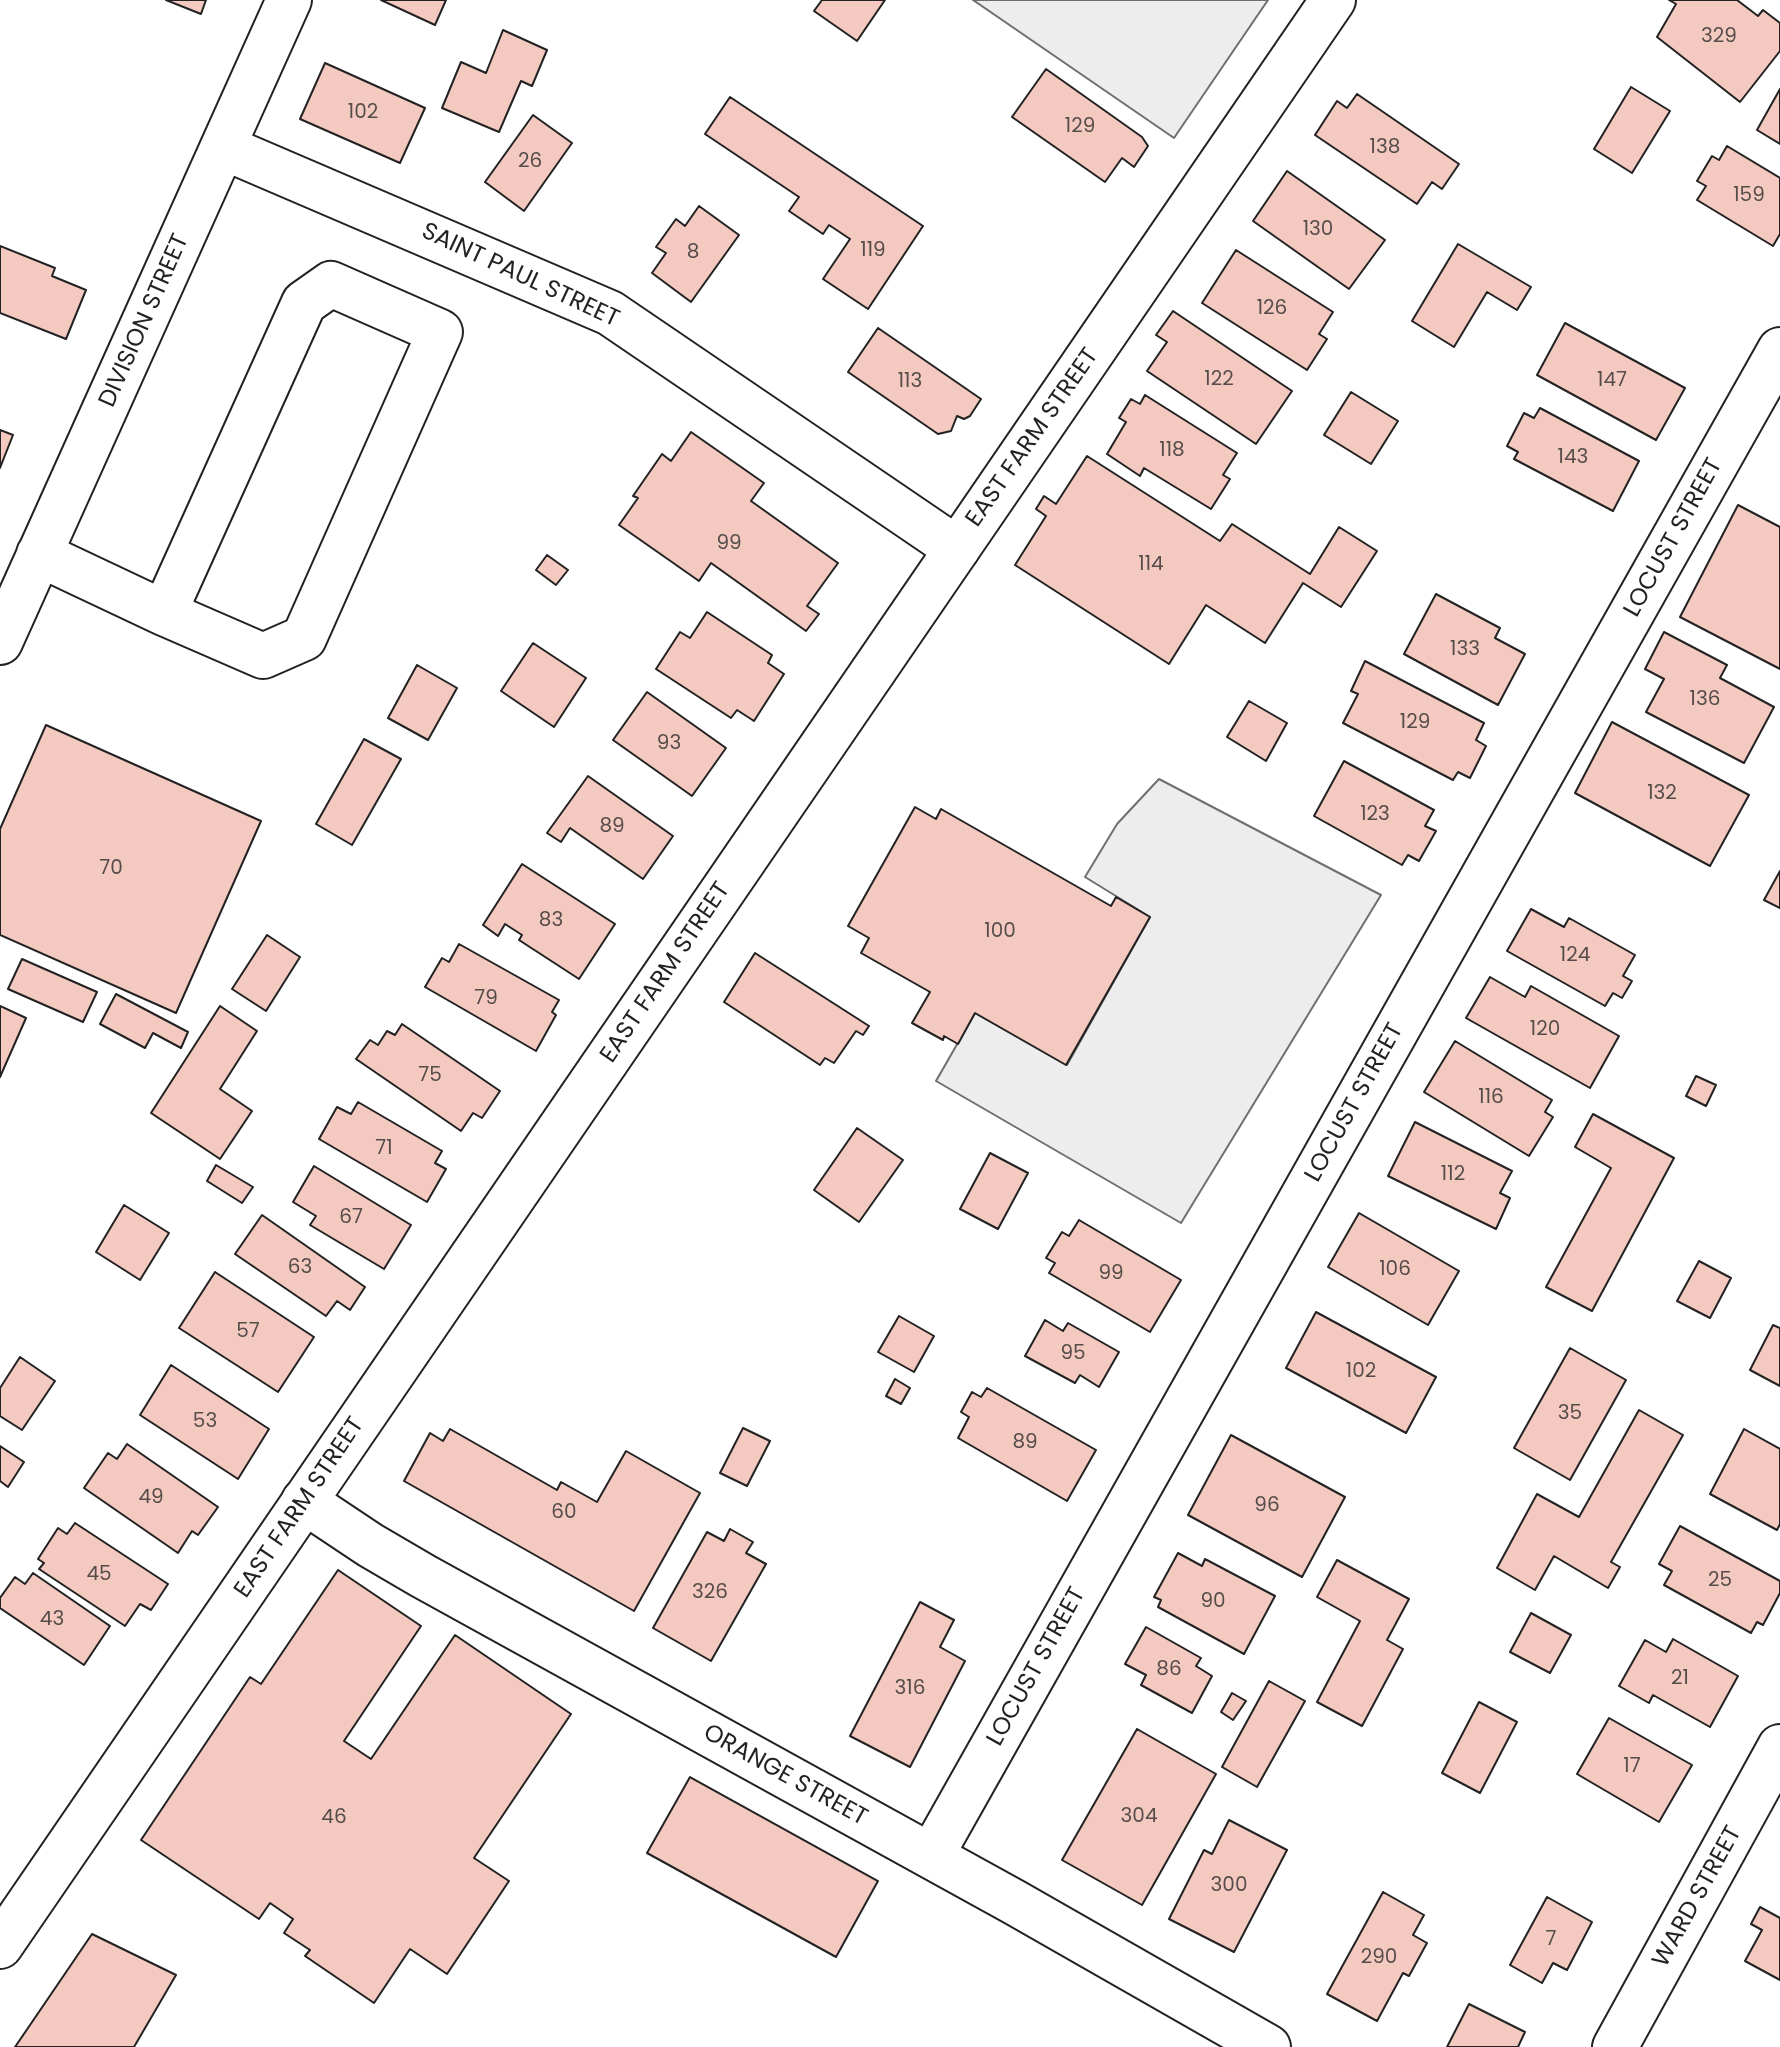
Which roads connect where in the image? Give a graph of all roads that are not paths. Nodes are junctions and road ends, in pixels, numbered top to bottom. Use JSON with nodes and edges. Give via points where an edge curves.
{"nodes":[{"id":1,"x":289,"y":0,"type":"edge"},
{"id":2,"x":1333,"y":0,"type":"edge"},
{"id":3,"x":223,"y":147,"type":"junction"},
{"id":4,"x":1780,"y":350,"type":"edge"},
{"id":5,"x":957,"y":549,"type":"junction"},
{"id":6,"x":39,"y":554,"type":"junction"},
{"id":7,"x":164,"y":613,"type":"junction"},
{"id":8,"x":0,"y":642,"type":"edge"},
{"id":9,"x":304,"y":1501,"type":"junction"},
{"id":10,"x":1780,"y":1747,"type":"edge"},
{"id":11,"x":931,"y":1856,"type":"junction"},
{"id":12,"x":0,"y":1946,"type":"edge"},
{"id":13,"x":1268,"y":2047,"type":"edge"},
{"id":14,"x":1615,"y":2047,"type":"edge"}],
"edges":[{"from":1,"to":3,"type":"street","name":"DIVISION STREET"},
{"from":2,"to":5,"type":"street","name":"EAST FARM STREET"},
{"from":3,"to":5,"type":"street","name":"SAINT PAUL STREET","via":[[610,313]]},
{"from":3,"to":6,"type":"street","name":"DIVISION STREET"},
{"from":4,"to":11,"type":"street","name":"LOCUST STREET"},
{"from":5,"to":9,"type":"street","name":"EAST FARM STREET"},
{"from":6,"to":7,"type":"street"},
{"from":6,"to":8,"type":"street","name":"DIVISION STREET"},
{"from":7,"to":7,"type":"street","via":[[263,656],[304,638],[440,332],[331,284],[304,303]]},
{"from":9,"to":11,"type":"street","name":"ORANGE STREET","via":[[423,1576]]},
{"from":9,"to":12,"type":"street","name":"EAST FARM STREET"},
{"from":10,"to":14,"type":"street","name":"WARD STREET"},
{"from":11,"to":13,"type":"street","name":"ORANGE STREET"}]}
